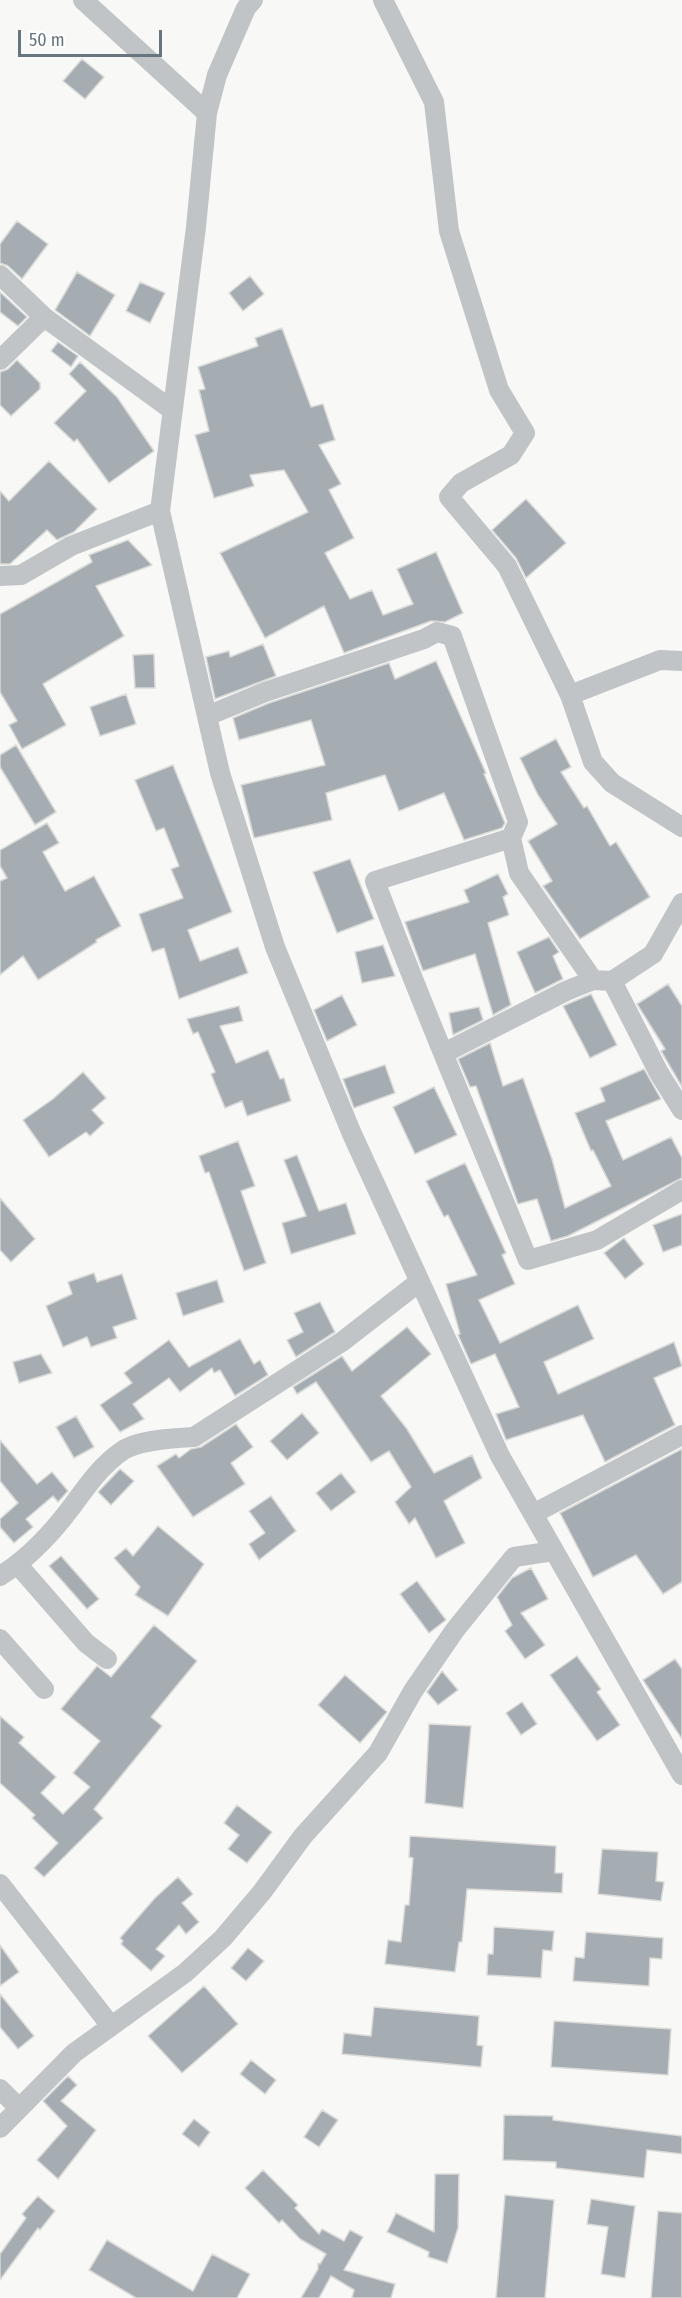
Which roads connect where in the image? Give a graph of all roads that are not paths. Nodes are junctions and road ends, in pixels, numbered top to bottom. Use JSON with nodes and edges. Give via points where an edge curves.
{"nodes":[{"id":1,"x":83,"y":0,"type":"edge"},
{"id":2,"x":253,"y":0,"type":"edge"},
{"id":3,"x":383,"y":0,"type":"edge"},
{"id":4,"x":207,"y":113,"type":"junction"},
{"id":5,"x":0,"y":275,"type":"edge"},
{"id":6,"x":44,"y":318,"type":"junction"},
{"id":7,"x":0,"y":360,"type":"edge"},
{"id":8,"x":172,"y":410,"type":"junction"},
{"id":9,"x":160,"y":511,"type":"junction"},
{"id":10,"x":0,"y":576,"type":"edge"},
{"id":11,"x":682,"y":661,"type":"edge"},
{"id":12,"x":570,"y":695,"type":"junction"},
{"id":13,"x":207,"y":716,"type":"junction"},
{"id":14,"x":682,"y":827,"type":"edge"},
{"id":15,"x":511,"y":838,"type":"junction"},
{"id":16,"x":682,"y":903,"type":"edge"},
{"id":17,"x":603,"y":981,"type":"junction"},
{"id":18,"x":444,"y":1053,"type":"junction"},
{"id":19,"x":682,"y":1110,"type":"edge"},
{"id":20,"x":682,"y":1190,"type":"edge"},
{"id":21,"x":419,"y":1282,"type":"junction"},
{"id":22,"x":682,"y":1435,"type":"edge"},
{"id":23,"x":533,"y":1514,"type":"junction"},
{"id":24,"x":554,"y":1551,"type":"junction"},
{"id":25,"x":18,"y":1565,"type":"junction"},
{"id":26,"x":0,"y":1576,"type":"edge"},
{"id":27,"x":0,"y":1639,"type":"edge"},
{"id":28,"x":107,"y":1659,"type":"dead end"},
{"id":29,"x":44,"y":1689,"type":"dead end"},
{"id":30,"x":682,"y":1775,"type":"edge"},
{"id":31,"x":0,"y":1884,"type":"edge"},
{"id":32,"x":111,"y":2026,"type":"junction"},
{"id":33,"x":0,"y":2089,"type":"edge"},
{"id":34,"x":19,"y":2108,"type":"junction"},
{"id":35,"x":0,"y":2128,"type":"edge"}],
"edges":[{"from":1,"to":4,"type":"street"},
{"from":2,"to":4,"type":"street","via":[[217,75]]},
{"from":3,"to":12,"type":"street","via":[[434,102],[449,231],[499,390],[525,433],[511,455],[461,483],[448,497],[507,566]]},
{"from":4,"to":8,"type":"street"},
{"from":5,"to":6,"type":"street"},
{"from":6,"to":7,"type":"street"},
{"from":6,"to":8,"type":"street"},
{"from":8,"to":9,"type":"street"},
{"from":9,"to":10,"type":"street","via":[[71,546],[21,575]]},
{"from":9,"to":13,"type":"street"},
{"from":11,"to":12,"type":"street","via":[[660,660]]},
{"from":12,"to":14,"type":"street","via":[[593,762],[612,783]]},
{"from":13,"to":15,"type":"street","via":[[437,632],[445,633],[452,636],[471,683],[518,822]]},
{"from":13,"to":21,"type":"street","via":[[220,773],[275,947],[352,1134]]},
{"from":15,"to":17,"type":"street","via":[[519,873]]},
{"from":15,"to":18,"type":"street","via":[[375,881],[421,1004]]},
{"from":16,"to":17,"type":"street","via":[[653,954]]},
{"from":17,"to":18,"type":"street"},
{"from":17,"to":19,"type":"street"},
{"from":18,"to":20,"type":"street","via":[[528,1260],[597,1240]]},
{"from":21,"to":23,"type":"street","via":[[500,1456]]},
{"from":21,"to":25,"type":"street","via":[[343,1341],[194,1437],[165,1438],[123,1450],[96,1475]]},
{"from":22,"to":23,"type":"street"},
{"from":23,"to":24,"type":"street"},
{"from":24,"to":30,"type":"street"},
{"from":24,"to":32,"type":"street","via":[[514,1557],[455,1630],[413,1691],[378,1753],[303,1836],[230,1930],[185,1973]]},
{"from":25,"to":26,"type":"street"},
{"from":25,"to":28,"type":"street","via":[[87,1643]]},
{"from":27,"to":29,"type":"street"},
{"from":31,"to":32,"type":"street"},
{"from":32,"to":34,"type":"street","via":[[74,2053]]},
{"from":33,"to":34,"type":"street"},
{"from":34,"to":35,"type":"street"}]}
